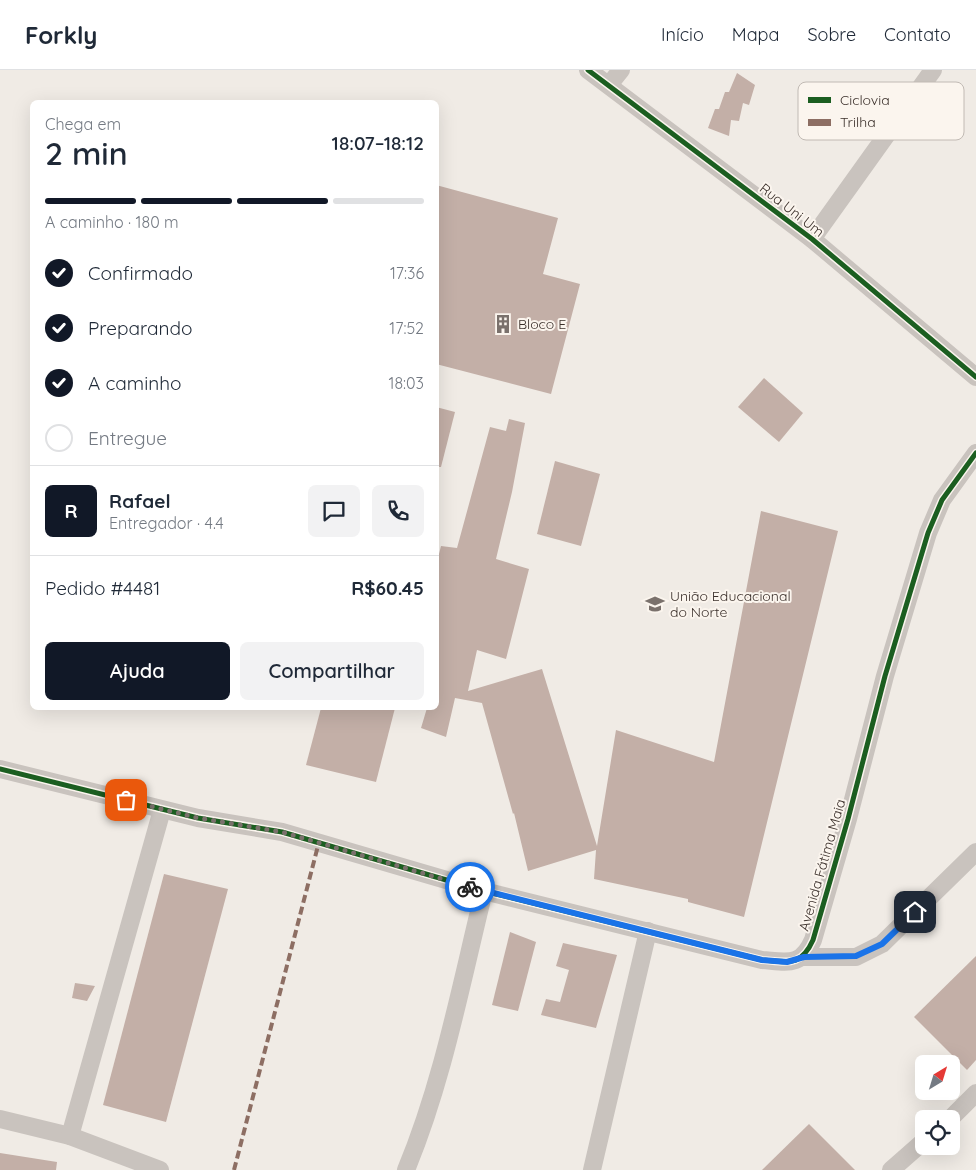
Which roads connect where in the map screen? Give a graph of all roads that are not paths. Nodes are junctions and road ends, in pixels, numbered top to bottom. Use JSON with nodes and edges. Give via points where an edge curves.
{"nodes":[{"id":1,"x":588,"y":70,"type":"edge"},
{"id":2,"x":620,"y":70,"type":"edge"},
{"id":3,"x":933,"y":70,"type":"edge"},
{"id":4,"x":924,"y":82,"type":"edge"},
{"id":5,"x":609,"y":85,"type":"junction"},
{"id":6,"x":883,"y":140,"type":"edge"},
{"id":7,"x":812,"y":239,"type":"junction"},
{"id":8,"x":976,"y":377,"type":"edge"},
{"id":9,"x":976,"y":453,"type":"edge"},
{"id":10,"x":0,"y":769,"type":"edge"},
{"id":11,"x":162,"y":810,"type":"junction"},
{"id":12,"x":976,"y":852,"type":"edge"},
{"id":13,"x":484,"y":891,"type":"junction"},
{"id":14,"x":648,"y":931,"type":"junction"},
{"id":15,"x":804,"y":957,"type":"junction"},
{"id":16,"x":976,"y":1093,"type":"edge"},
{"id":17,"x":959,"y":1110,"type":"edge"},
{"id":18,"x":0,"y":1119,"type":"edge"},
{"id":19,"x":70,"y":1136,"type":"junction"},
{"id":20,"x":915,"y":1149,"type":"edge"},
{"id":21,"x":160,"y":1170,"type":"edge"},
{"id":22,"x":406,"y":1170,"type":"edge"},
{"id":23,"x":592,"y":1170,"type":"edge"},
{"id":24,"x":891,"y":1170,"type":"edge"}],
"edges":[{"from":1,"to":5,"type":"street","name":"Rua Uni Um"},
{"from":2,"to":5,"type":"street"},
{"from":3,"to":4,"type":"street"},
{"from":5,"to":7,"type":"street","name":"Rua Uni Um"},
{"from":6,"to":7,"type":"street"},
{"from":7,"to":8,"type":"street","name":"Rua Uni Um"},
{"from":9,"to":15,"type":"street","name":"Avenida Fátima Maia","via":[[942,500],[928,533],[885,676],[816,931]]},
{"from":10,"to":11,"type":"street"},
{"from":11,"to":13,"type":"street","via":[[282,832]]},
{"from":11,"to":19,"type":"street"},
{"from":12,"to":15,"type":"street","via":[[882,944],[856,956]]},
{"from":13,"to":14,"type":"street"},
{"from":13,"to":22,"type":"street","via":[[440,1066]]},
{"from":14,"to":15,"type":"street","via":[[762,960],[787,962]]},
{"from":14,"to":23,"type":"street"},
{"from":16,"to":17,"type":"street"},
{"from":18,"to":19,"type":"street"},
{"from":19,"to":21,"type":"street"},
{"from":20,"to":24,"type":"street"}]}
